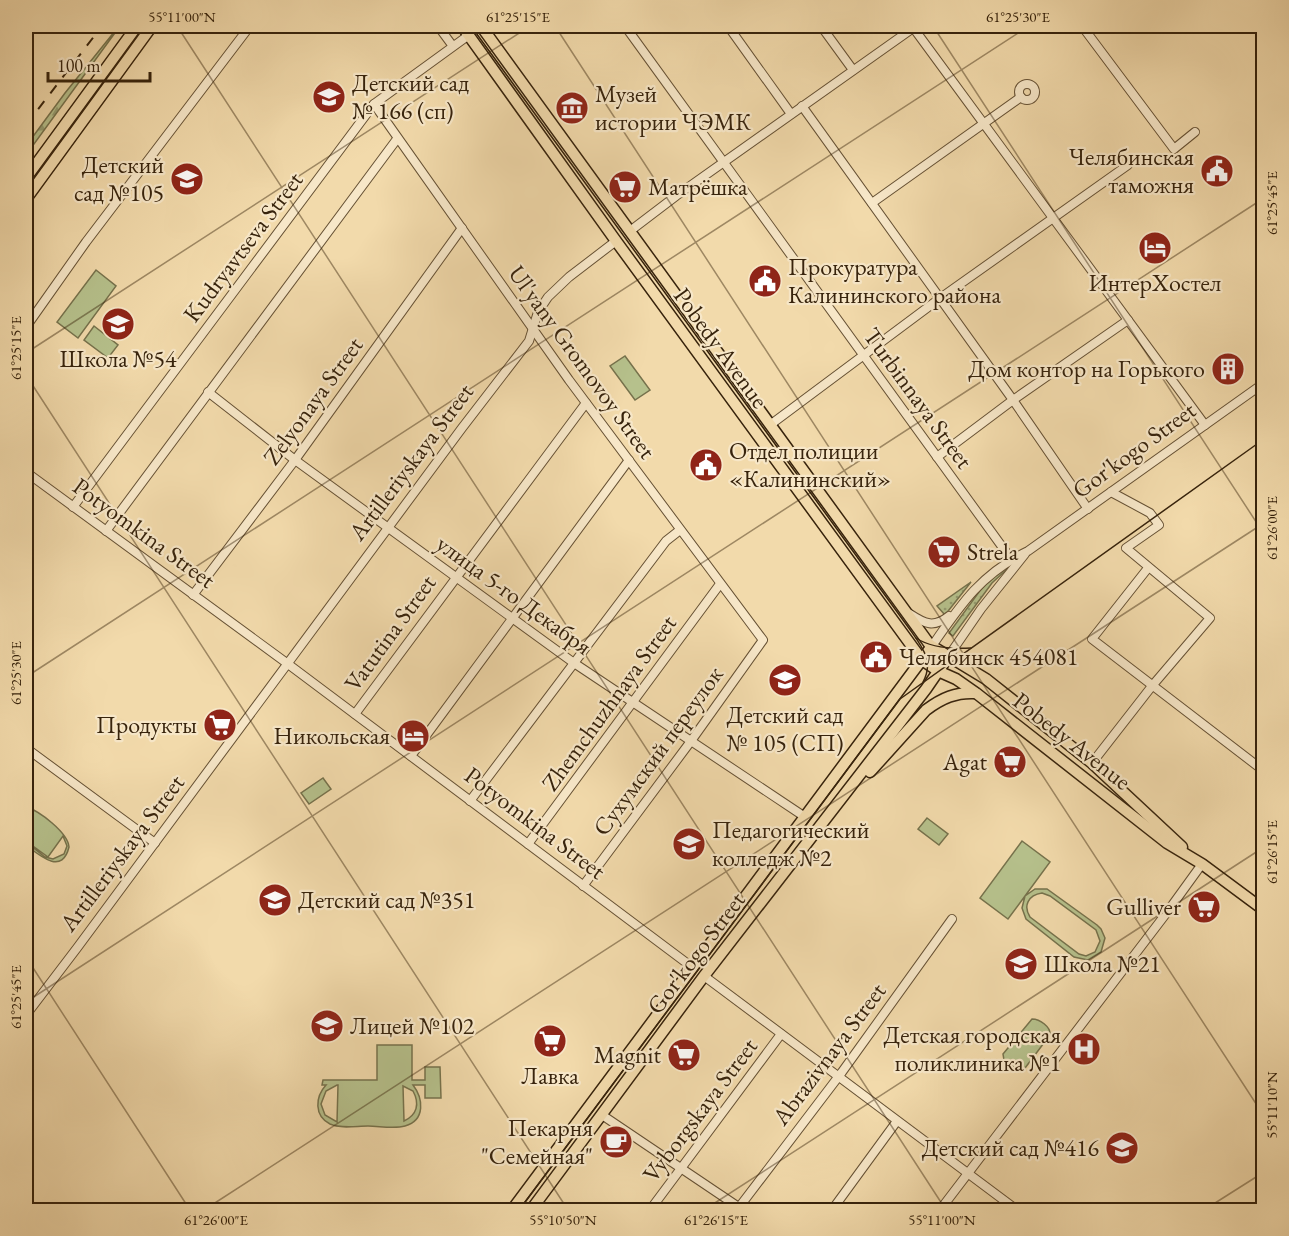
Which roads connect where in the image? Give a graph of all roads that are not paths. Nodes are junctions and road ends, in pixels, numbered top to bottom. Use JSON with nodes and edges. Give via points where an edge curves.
{"nodes":[{"id":1,"x":136,"y":26,"type":"edge"},
{"id":2,"x":152,"y":26,"type":"edge"},
{"id":3,"x":250,"y":26,"type":"edge"},
{"id":4,"x":438,"y":26,"type":"edge"},
{"id":5,"x":482,"y":26,"type":"edge"},
{"id":6,"x":625,"y":26,"type":"edge"},
{"id":7,"x":728,"y":26,"type":"edge"},
{"id":8,"x":821,"y":26,"type":"edge"},
{"id":9,"x":914,"y":26,"type":"edge"},
{"id":10,"x":1082,"y":26,"type":"edge"},
{"id":11,"x":466,"y":30,"type":"edge"},
{"id":12,"x":452,"y":45,"type":"junction"},
{"id":13,"x":853,"y":70,"type":"junction"},
{"id":14,"x":1021,"y":97,"type":"dead end"},
{"id":15,"x":374,"y":104,"type":"junction"},
{"id":16,"x":802,"y":106,"type":"junction"},
{"id":17,"x":791,"y":114,"type":"junction"},
{"id":18,"x":984,"y":124,"type":"junction"},
{"id":19,"x":1195,"y":132,"type":"dead end"},
{"id":20,"x":397,"y":139,"type":"junction"},
{"id":21,"x":724,"y":162,"type":"junction"},
{"id":22,"x":1128,"y":165,"type":"dead end"},
{"id":23,"x":26,"y":178,"type":"edge"},
{"id":24,"x":26,"y":198,"type":"edge"},
{"id":25,"x":872,"y":203,"type":"junction"},
{"id":26,"x":1054,"y":219,"type":"junction"},
{"id":27,"x":462,"y":228,"type":"junction"},
{"id":28,"x":630,"y":231,"type":"junction"},
{"id":29,"x":616,"y":242,"type":"junction"},
{"id":30,"x":939,"y":299,"type":"junction"},
{"id":31,"x":1128,"y":320,"type":"junction"},
{"id":32,"x":26,"y":327,"type":"edge"},
{"id":33,"x":532,"y":327,"type":"junction"},
{"id":34,"x":864,"y":356,"type":"junction"},
{"id":35,"x":1263,"y":382,"type":"edge"},
{"id":36,"x":208,"y":392,"type":"junction"},
{"id":37,"x":1013,"y":400,"type":"junction"},
{"id":38,"x":586,"y":403,"type":"junction"},
{"id":39,"x":770,"y":425,"type":"junction"},
{"id":40,"x":1205,"y":425,"type":"junction"},
{"id":41,"x":937,"y":458,"type":"junction"},
{"id":42,"x":295,"y":460,"type":"junction"},
{"id":43,"x":629,"y":460,"type":"junction"},
{"id":44,"x":26,"y":472,"type":"edge"},
{"id":45,"x":1111,"y":492,"type":"junction"},
{"id":46,"x":73,"y":507,"type":"junction"},
{"id":47,"x":1088,"y":509,"type":"junction"},
{"id":48,"x":388,"y":528,"type":"junction"},
{"id":49,"x":680,"y":530,"type":"junction"},
{"id":50,"x":106,"y":531,"type":"junction"},
{"id":51,"x":1028,"y":551,"type":"junction"},
{"id":52,"x":1011,"y":559,"type":"junction"},
{"id":53,"x":1148,"y":568,"type":"junction"},
{"id":54,"x":456,"y":576,"type":"junction"},
{"id":55,"x":720,"y":584,"type":"junction"},
{"id":56,"x":193,"y":595,"type":"junction"},
{"id":57,"x":959,"y":609,"type":"junction"},
{"id":58,"x":905,"y":611,"type":"junction"},
{"id":59,"x":513,"y":619,"type":"junction"},
{"id":60,"x":763,"y":640,"type":"joint"},
{"id":61,"x":932,"y":646,"type":"junction"},
{"id":62,"x":948,"y":657,"type":"junction"},
{"id":63,"x":922,"y":660,"type":"junction"},
{"id":64,"x":574,"y":663,"type":"junction"},
{"id":65,"x":288,"y":664,"type":"junction"},
{"id":66,"x":938,"y":671,"type":"junction"},
{"id":67,"x":1152,"y":686,"type":"junction"},
{"id":68,"x":976,"y":693,"type":"junction"},
{"id":69,"x":633,"y":703,"type":"junction"},
{"id":70,"x":355,"y":714,"type":"junction"},
{"id":71,"x":692,"y":741,"type":"junction"},
{"id":72,"x":26,"y":748,"type":"edge"},
{"id":73,"x":411,"y":756,"type":"junction"},
{"id":74,"x":1092,"y":763,"type":"junction"},
{"id":75,"x":1263,"y":771,"type":"edge"},
{"id":76,"x":844,"y":794,"type":"junction"},
{"id":77,"x":470,"y":801,"type":"junction"},
{"id":78,"x":805,"y":817,"type":"junction"},
{"id":79,"x":155,"y":843,"type":"junction"},
{"id":80,"x":528,"y":844,"type":"junction"},
{"id":81,"x":1188,"y":854,"type":"junction"},
{"id":82,"x":1202,"y":864,"type":"junction"},
{"id":83,"x":767,"y":868,"type":"junction"},
{"id":84,"x":779,"y":878,"type":"junction"},
{"id":85,"x":584,"y":886,"type":"junction"},
{"id":86,"x":1263,"y":910,"type":"edge"},
{"id":87,"x":952,"y":919,"type":"dead end"},
{"id":88,"x":692,"y":967,"type":"junction"},
{"id":89,"x":704,"y":976,"type":"junction"},
{"id":90,"x":26,"y":1015,"type":"edge"},
{"id":91,"x":782,"y":1034,"type":"junction"},
{"id":92,"x":837,"y":1076,"type":"junction"},
{"id":93,"x":602,"y":1115,"type":"junction"},
{"id":94,"x":897,"y":1121,"type":"junction"},
{"id":95,"x":681,"y":1169,"type":"junction"},
{"id":96,"x":968,"y":1174,"type":"junction"},
{"id":97,"x":512,"y":1210,"type":"edge"},
{"id":98,"x":531,"y":1210,"type":"edge"},
{"id":99,"x":650,"y":1210,"type":"edge"},
{"id":100,"x":739,"y":1210,"type":"edge"},
{"id":101,"x":832,"y":1210,"type":"edge"},
{"id":102,"x":940,"y":1210,"type":"edge"},
{"id":103,"x":1017,"y":1210,"type":"edge"}],
"edges":[{"from":1,"to":23,"type":"main road"},
{"from":2,"to":24,"type":"main road"},
{"from":3,"to":32,"type":"street"},
{"from":4,"to":12,"type":"street"},
{"from":5,"to":28,"type":"main road","name":"Pobedy Avenue"},
{"from":6,"to":21,"type":"street","name":"Turbinnaya Street"},
{"from":7,"to":17,"type":"street"},
{"from":8,"to":13,"type":"street"},
{"from":9,"to":13,"type":"street","name":"Artilleriyskaya Street"},
{"from":9,"to":18,"type":"street"},
{"from":10,"to":19,"type":"street","via":[[1174,149]]},
{"from":11,"to":12,"type":"street","name":"Kudryavtseva Street"},
{"from":11,"to":29,"type":"main road","name":"Pobedy Avenue"},
{"from":12,"to":15,"type":"street","name":"Kudryavtseva Street"},
{"from":13,"to":16,"type":"street","name":"Artilleriyskaya Street"},
{"from":14,"to":18,"type":"street"},
{"from":15,"to":20,"type":"street","name":"Ul'yany Gromovoy Street"},
{"from":15,"to":46,"type":"street","name":"Kudryavtseva Street"},
{"from":16,"to":17,"type":"street","name":"Artilleriyskaya Street"},
{"from":16,"to":25,"type":"street"},
{"from":17,"to":21,"type":"street","name":"Artilleriyskaya Street"},
{"from":18,"to":25,"type":"street"},
{"from":18,"to":26,"type":"street"},
{"from":20,"to":27,"type":"street","name":"Ul'yany Gromovoy Street"},
{"from":20,"to":36,"type":"street"},
{"from":21,"to":28,"type":"street","name":"Artilleriyskaya Street"},
{"from":21,"to":34,"type":"street","name":"Turbinnaya Street"},
{"from":22,"to":26,"type":"street"},
{"from":25,"to":30,"type":"street"},
{"from":26,"to":30,"type":"street"},
{"from":26,"to":31,"type":"street"},
{"from":27,"to":33,"type":"street","name":"Ul'yany Gromovoy Street"},
{"from":27,"to":42,"type":"street","name":"Zelyonaya Street"},
{"from":28,"to":29,"type":"main road","name":"Artilleriyskaya Street"},
{"from":28,"to":39,"type":"main road","name":"Pobedy Avenue"},
{"from":29,"to":33,"type":"street","name":"Artilleriyskaya Street","via":[[555,289]]},
{"from":29,"to":63,"type":"main road","name":"Pobedy Avenue"},
{"from":30,"to":34,"type":"street"},
{"from":30,"to":37,"type":"street"},
{"from":31,"to":37,"type":"street"},
{"from":31,"to":40,"type":"street"},
{"from":33,"to":38,"type":"street","name":"Ul'yany Gromovoy Street"},
{"from":33,"to":48,"type":"street","name":"Artilleriyskaya Street","via":[[529,341]]},
{"from":34,"to":39,"type":"street"},
{"from":34,"to":41,"type":"street","name":"Turbinnaya Street"},
{"from":35,"to":40,"type":"street","name":"Gor'kogo Street"},
{"from":36,"to":42,"type":"street","name":"улица 5-го Декабря"},
{"from":36,"to":50,"type":"street"},
{"from":37,"to":41,"type":"street"},
{"from":37,"to":47,"type":"street"},
{"from":38,"to":43,"type":"street","name":"Ul'yany Gromovoy Street"},
{"from":38,"to":54,"type":"street","name":"Vatutina Street"},
{"from":39,"to":58,"type":"main road","name":"Pobedy Avenue"},
{"from":40,"to":45,"type":"street","name":"Gor'kogo Street"},
{"from":41,"to":52,"type":"street","name":"Turbinnaya Street"},
{"from":42,"to":48,"type":"street","name":"улица 5-го Декабря"},
{"from":42,"to":56,"type":"street","name":"Zelyonaya Street"},
{"from":43,"to":49,"type":"street","name":"Ul'yany Gromovoy Street"},
{"from":43,"to":59,"type":"street"},
{"from":44,"to":46,"type":"street","name":"Potyomkina Street"},
{"from":45,"to":47,"type":"street","name":"Gor'kogo Street"},
{"from":45,"to":53,"type":"street","via":[[1150,513],[1159,525],[1126,548]]},
{"from":46,"to":50,"type":"street","name":"Potyomkina Street"},
{"from":47,"to":51,"type":"street","name":"Gor'kogo Street"},
{"from":48,"to":54,"type":"street","name":"улица 5-го Декабря"},
{"from":48,"to":65,"type":"street","name":"Artilleriyskaya Street"},
{"from":49,"to":55,"type":"street","name":"Ul'yany Gromovoy Street"},
{"from":49,"to":64,"type":"street","via":[[666,541]]},
{"from":50,"to":56,"type":"street","name":"Potyomkina Street"},
{"from":51,"to":52,"type":"street","name":"Gor'kogo Street"},
{"from":51,"to":62,"type":"street","name":"Gor'kogo Street"},
{"from":52,"to":57,"type":"street","name":"Gor'kogo Street","via":[[982,580]]},
{"from":53,"to":67,"type":"street","via":[[1092,639]]},
{"from":53,"to":67,"type":"street","via":[[1210,618]]},
{"from":54,"to":59,"type":"street","name":"улица 5-го Декабря"},
{"from":54,"to":70,"type":"street","name":"Vatutina Street"},
{"from":55,"to":60,"type":"street","name":"Ul'yany Gromovoy Street"},
{"from":55,"to":69,"type":"street","name":"Zhemchuzhnaya Street"},
{"from":56,"to":65,"type":"street","name":"Potyomkina Street"},
{"from":57,"to":58,"type":"street","name":"Gor'kogo Street","via":[[932,625]]},
{"from":57,"to":61,"type":"street","name":"Gor'kogo Street"},
{"from":58,"to":61,"type":"main road","name":"Pobedy Avenue"},
{"from":59,"to":64,"type":"street","name":"улица 5-го Декабря"},
{"from":59,"to":73,"type":"street"},
{"from":60,"to":71,"type":"street","name":"Сухумский переулок"},
{"from":61,"to":62,"type":"main road","name":"Pobedy Avenue"},
{"from":61,"to":63,"type":"main road","name":"Gor'kogo Street"},
{"from":62,"to":66,"type":"main road","name":"Gor'kogo Street"},
{"from":62,"to":74,"type":"main road","name":"Pobedy Avenue","via":[[987,679]]},
{"from":63,"to":66,"type":"main road","name":"Pobedy Avenue"},
{"from":63,"to":78,"type":"main road","name":"Gor'kogo Street"},
{"from":64,"to":69,"type":"street","name":"улица 5-го Декабря"},
{"from":64,"to":77,"type":"street"},
{"from":65,"to":70,"type":"street","name":"Potyomkina Street"},
{"from":65,"to":79,"type":"street","name":"Artilleriyskaya Street"},
{"from":66,"to":68,"type":"main road","name":"Pobedy Avenue"},
{"from":66,"to":76,"type":"main road","name":"Gor'kogo Street"},
{"from":67,"to":74,"type":"street"},
{"from":67,"to":75,"type":"street"},
{"from":68,"to":76,"type":"main road","via":[[953,695],[926,710],[861,782]]},
{"from":68,"to":81,"type":"main road","name":"Pobedy Avenue","via":[[1167,843]]},
{"from":69,"to":71,"type":"street","name":"улица 5-го Декабря"},
{"from":69,"to":80,"type":"street","name":"Zhemchuzhnaya Street"},
{"from":70,"to":73,"type":"street","name":"Potyomkina Street"},
{"from":71,"to":78,"type":"street","name":"улица 5-го Декабря"},
{"from":71,"to":85,"type":"street","name":"Сухумский переулок"},
{"from":72,"to":79,"type":"street"},
{"from":73,"to":77,"type":"street","name":"Potyomkina Street"},
{"from":74,"to":81,"type":"main road","name":"Pobedy Avenue"},
{"from":76,"to":84,"type":"main road","name":"Gor'kogo Street"},
{"from":77,"to":80,"type":"street","name":"Potyomkina Street"},
{"from":78,"to":83,"type":"main road","name":"Gor'kogo Street"},
{"from":79,"to":90,"type":"street","name":"Artilleriyskaya Street"},
{"from":80,"to":85,"type":"street","name":"Potyomkina Street"},
{"from":81,"to":82,"type":"main road","name":"Pobedy Avenue"},
{"from":82,"to":86,"type":"main road","name":"Pobedy Avenue"},
{"from":82,"to":96,"type":"street"},
{"from":83,"to":84,"type":"main road"},
{"from":83,"to":88,"type":"main road","name":"Gor'kogo Street"},
{"from":84,"to":89,"type":"main road","name":"Gor'kogo Street"},
{"from":85,"to":88,"type":"street","name":"Potyomkina Street"},
{"from":87,"to":92,"type":"street","name":"Abrazivnaya Street"},
{"from":88,"to":89,"type":"main road","name":"Potyomkina Street"},
{"from":88,"to":97,"type":"main road","name":"Gor'kogo Street"},
{"from":89,"to":91,"type":"street","name":"Potyomkina Street"},
{"from":89,"to":93,"type":"main road","name":"Gor'kogo Street"},
{"from":91,"to":92,"type":"street","name":"Potyomkina Street"},
{"from":91,"to":95,"type":"street","name":"Vyborgskaya Street"},
{"from":92,"to":94,"type":"street","name":"Potyomkina Street"},
{"from":92,"to":100,"type":"street","name":"Abrazivnaya Street"},
{"from":93,"to":95,"type":"street"},
{"from":93,"to":98,"type":"main road","name":"Gor'kogo Street"},
{"from":94,"to":96,"type":"street","name":"Potyomkina Street"},
{"from":94,"to":101,"type":"street"},
{"from":95,"to":99,"type":"street","name":"Vyborgskaya Street"},
{"from":95,"to":100,"type":"street"},
{"from":96,"to":102,"type":"street"},
{"from":96,"to":103,"type":"street","name":"Potyomkina Street"}]}
